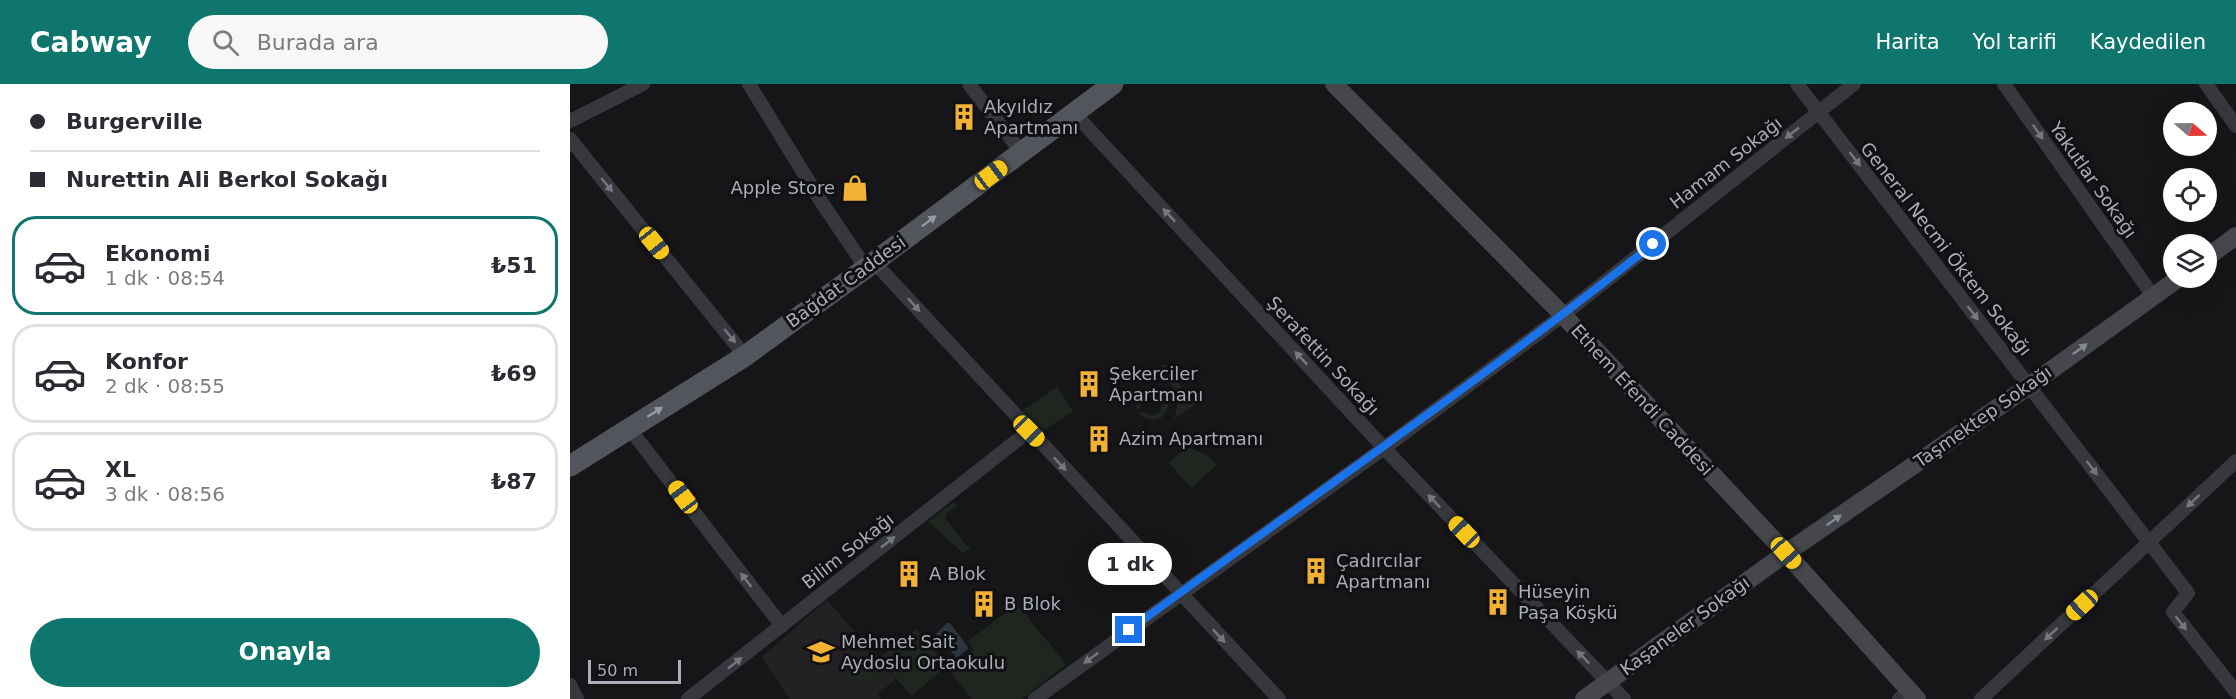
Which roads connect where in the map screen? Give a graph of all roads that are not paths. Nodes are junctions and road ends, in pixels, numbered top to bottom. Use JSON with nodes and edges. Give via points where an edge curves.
{"nodes":[{"id":1,"x":644,"y":84,"type":"edge"},
{"id":2,"x":749,"y":84,"type":"edge"},
{"id":3,"x":969,"y":84,"type":"edge"},
{"id":4,"x":1113,"y":84,"type":"edge"},
{"id":5,"x":1334,"y":84,"type":"edge"},
{"id":6,"x":1797,"y":84,"type":"edge"},
{"id":7,"x":1854,"y":84,"type":"edge"},
{"id":8,"x":2004,"y":84,"type":"edge"},
{"id":9,"x":2206,"y":84,"type":"edge"},
{"id":10,"x":1819,"y":112,"type":"junction"},
{"id":11,"x":1074,"y":113,"type":"junction"},
{"id":12,"x":570,"y":121,"type":"edge"},
{"id":13,"x":2236,"y":126,"type":"edge"},
{"id":14,"x":570,"y":140,"type":"edge"},
{"id":15,"x":1021,"y":152,"type":"junction"},
{"id":16,"x":2236,"y":236,"type":"edge"},
{"id":17,"x":2217,"y":250,"type":"edge"},
{"id":18,"x":870,"y":265,"type":"junction"},
{"id":19,"x":2165,"y":288,"type":"edge"},
{"id":20,"x":2153,"y":296,"type":"junction"},
{"id":21,"x":1563,"y":315,"type":"junction"},
{"id":22,"x":745,"y":356,"type":"junction"},
{"id":23,"x":2029,"y":386,"type":"junction"},
{"id":24,"x":629,"y":428,"type":"junction"},
{"id":25,"x":1029,"y":431,"type":"junction"},
{"id":26,"x":1384,"y":448,"type":"junction"},
{"id":27,"x":2236,"y":461,"type":"edge"},
{"id":28,"x":570,"y":466,"type":"edge"},
{"id":29,"x":2149,"y":542,"type":"junction"},
{"id":30,"x":1786,"y":553,"type":"junction"},
{"id":31,"x":1179,"y":594,"type":"junction"},
{"id":32,"x":782,"y":626,"type":"junction"},
{"id":33,"x":1608,"y":682,"type":"junction"},
{"id":34,"x":570,"y":686,"type":"edge"},
{"id":35,"x":2236,"y":692,"type":"edge"},
{"id":36,"x":1908,"y":696,"type":"edge"},
{"id":37,"x":577,"y":699,"type":"edge"},
{"id":38,"x":688,"y":699,"type":"edge"},
{"id":39,"x":1035,"y":699,"type":"edge"},
{"id":40,"x":1279,"y":699,"type":"edge"},
{"id":41,"x":1584,"y":699,"type":"edge"},
{"id":42,"x":1624,"y":699,"type":"edge"},
{"id":43,"x":1981,"y":699,"type":"edge"}],
"edges":[{"from":1,"to":12,"type":"street"},
{"from":2,"to":18,"type":"street","via":[[822,203]]},
{"from":3,"to":15,"type":"street"},
{"from":4,"to":11,"type":"main road","name":"Bağdat Caddesi"},
{"from":5,"to":21,"type":"main road","name":"Ethem Efendi Caddesi"},
{"from":6,"to":10,"type":"street","name":"General Necmi Öktem Sokağı"},
{"from":7,"to":10,"type":"street","name":"Hamam Sokağı"},
{"from":8,"to":20,"type":"street","name":"Yakutlar Sokağı","one_way":true},
{"from":9,"to":13,"type":"street"},
{"from":10,"to":21,"type":"street","name":"Hamam Sokağı","one_way":true},
{"from":10,"to":23,"type":"street","name":"General Necmi Öktem Sokağı","one_way":true},
{"from":11,"to":15,"type":"main road","name":"Bağdat Caddesi"},
{"from":26,"to":11,"type":"street","name":"Şerafettin Sokağı","one_way":true},
{"from":14,"to":22,"type":"street","one_way":true},
{"from":18,"to":15,"type":"main road","name":"Bağdat Caddesi","one_way":true},
{"from":16,"to":17,"type":"main road"},
{"from":18,"to":22,"type":"main road","name":"Bağdat Caddesi"},
{"from":18,"to":25,"type":"street","one_way":true},
{"from":19,"to":20,"type":"main road","name":"Taşmektep Sokağı"},
{"from":23,"to":20,"type":"main road","name":"Taşmektep Sokağı","one_way":true},
{"from":21,"to":26,"type":"street","name":"Hamam Sokağı"},
{"from":21,"to":30,"type":"main road","name":"Ethem Efendi Caddesi"},
{"from":24,"to":22,"type":"main road","name":"Bağdat Caddesi","one_way":true},
{"from":23,"to":29,"type":"street","name":"General Necmi Öktem Sokağı","one_way":true},
{"from":30,"to":23,"type":"main road","name":"Taşmektep Sokağı","one_way":true},
{"from":24,"to":28,"type":"main road","name":"Bağdat Caddesi"},
{"from":32,"to":24,"type":"street","one_way":true},
{"from":25,"to":31,"type":"street","one_way":true},
{"from":32,"to":25,"type":"street","name":"Bilim Sokağı","one_way":true},
{"from":26,"to":31,"type":"street","name":"Hamam Sokağı"},
{"from":33,"to":26,"type":"street","name":"Şerafettin Sokağı","one_way":true},
{"from":27,"to":29,"type":"street","one_way":true},
{"from":29,"to":35,"type":"street","name":"General Necmi Öktem Sokağı","one_way":true,"via":[[2188,592],[2173,612]]},
{"from":29,"to":43,"type":"street","one_way":true},
{"from":30,"to":33,"type":"main road","name":"Kaşaneler Sokağı"},
{"from":30,"to":36,"type":"main road","name":"Ethem Efendi Caddesi"},
{"from":31,"to":39,"type":"street","name":"Hamam Sokağı","one_way":true},
{"from":31,"to":40,"type":"street","one_way":true},
{"from":38,"to":32,"type":"street","name":"Bilim Sokağı","one_way":true},
{"from":33,"to":41,"type":"main road","name":"Kaşaneler Sokağı"},
{"from":33,"to":42,"type":"street","name":"Şerafettin Sokağı"},
{"from":34,"to":37,"type":"street"}]}
